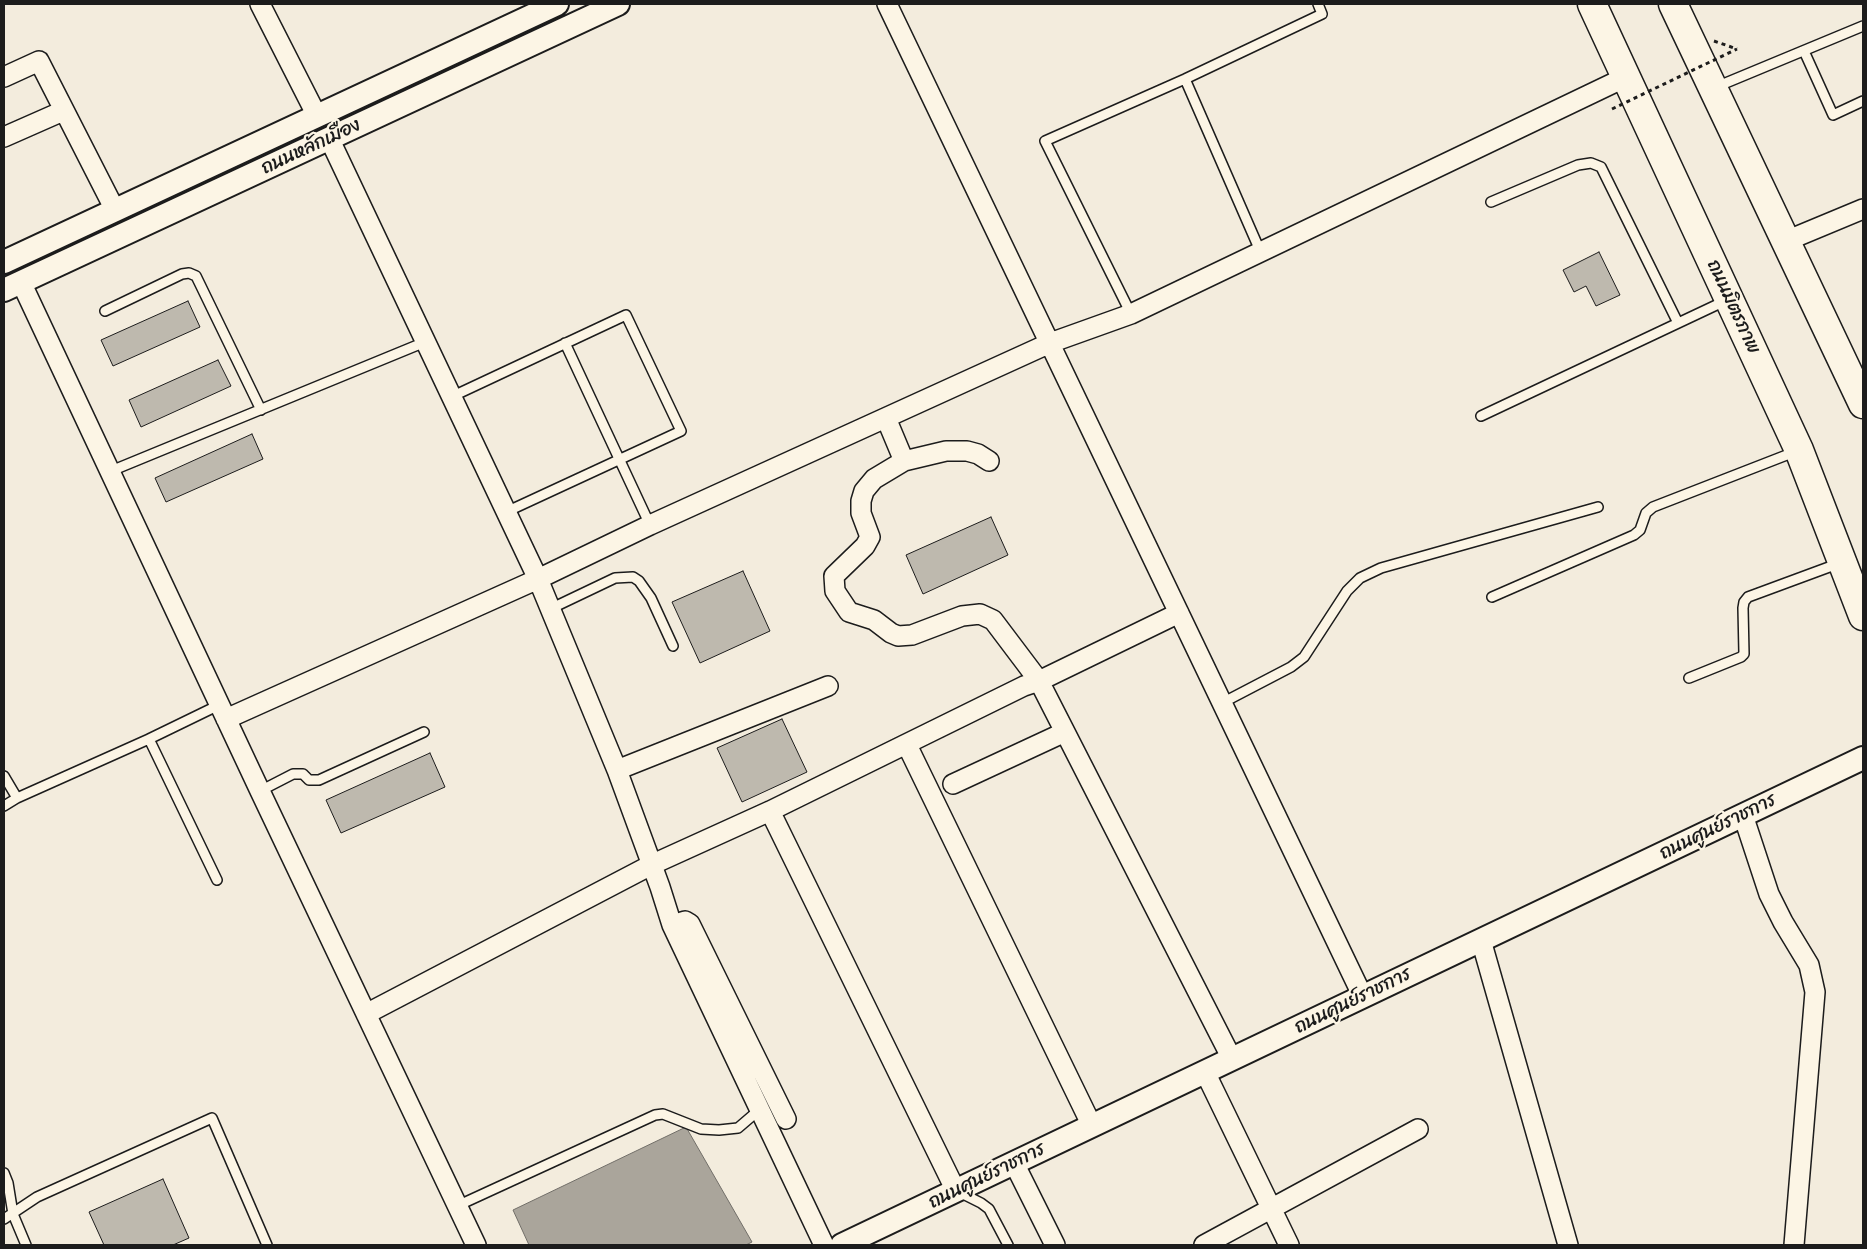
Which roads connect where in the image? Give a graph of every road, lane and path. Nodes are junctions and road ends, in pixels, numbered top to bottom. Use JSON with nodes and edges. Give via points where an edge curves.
{"nodes":[{"id":1,"x":260,"y":4,"type":"edge"},
{"id":2,"x":557,"y":4,"type":"edge"},
{"id":3,"x":618,"y":4,"type":"edge"},
{"id":4,"x":887,"y":4,"type":"edge"},
{"id":5,"x":1318,"y":4,"type":"edge"},
{"id":6,"x":1592,"y":4,"type":"edge"},
{"id":7,"x":1673,"y":4,"type":"edge"},
{"id":8,"x":1863,"y":26,"type":"edge"},
{"id":9,"x":1737,"y":49,"type":"dead end"},
{"id":10,"x":1804,"y":51,"type":"junction"},
{"id":11,"x":4,"y":77,"type":"edge"},
{"id":12,"x":1626,"y":77,"type":"junction"},
{"id":13,"x":1185,"y":79,"type":"junction"},
{"id":14,"x":1713,"y":88,"type":"junction"},
{"id":15,"x":1863,"y":101,"type":"edge"},
{"id":16,"x":1612,"y":109,"type":"dead end"},
{"id":17,"x":63,"y":110,"type":"junction"},
{"id":18,"x":317,"y":116,"type":"junction"},
{"id":19,"x":4,"y":137,"type":"edge"},
{"id":20,"x":329,"y":138,"type":"junction"},
{"id":21,"x":1491,"y":202,"type":"dead end"},
{"id":22,"x":1863,"y":209,"type":"edge"},
{"id":23,"x":115,"y":210,"type":"junction"},
{"id":24,"x":1786,"y":241,"type":"junction"},
{"id":25,"x":1261,"y":253,"type":"junction"},
{"id":26,"x":4,"y":262,"type":"edge"},
{"id":27,"x":12,"y":286,"type":"edge"},
{"id":28,"x":1730,"y":299,"type":"junction"},
{"id":29,"x":105,"y":311,"type":"dead end"},
{"id":30,"x":1131,"y":314,"type":"junction"},
{"id":31,"x":1678,"y":323,"type":"junction"},
{"id":32,"x":426,"y":342,"type":"junction"},
{"id":33,"x":565,"y":343,"type":"junction"},
{"id":34,"x":1050,"y":344,"type":"junction"},
{"id":35,"x":451,"y":397,"type":"junction"},
{"id":36,"x":1863,"y":404,"type":"edge"},
{"id":37,"x":260,"y":410,"type":"junction"},
{"id":38,"x":1481,"y":416,"type":"dead end"},
{"id":39,"x":886,"y":418,"type":"junction"},
{"id":40,"x":1799,"y":450,"type":"junction"},
{"id":41,"x":619,"y":459,"type":"junction"},
{"id":42,"x":904,"y":461,"type":"junction"},
{"id":43,"x":988,"y":462,"type":"dead end"},
{"id":44,"x":111,"y":471,"type":"junction"},
{"id":45,"x":1598,"y":507,"type":"dead end"},
{"id":46,"x":506,"y":512,"type":"junction"},
{"id":47,"x":650,"y":525,"type":"junction"},
{"id":48,"x":1843,"y":562,"type":"junction"},
{"id":49,"x":538,"y":579,"type":"junction"},
{"id":50,"x":1492,"y":597,"type":"dead end"},
{"id":51,"x":550,"y":609,"type":"junction"},
{"id":52,"x":1179,"y":613,"type":"junction"},
{"id":53,"x":1863,"y":616,"type":"edge"},
{"id":54,"x":673,"y":646,"type":"dead end"},
{"id":55,"x":1689,"y":678,"type":"dead end"},
{"id":56,"x":1039,"y":681,"type":"junction"},
{"id":57,"x":828,"y":686,"type":"dead end"},
{"id":58,"x":1222,"y":703,"type":"junction"},
{"id":59,"x":223,"y":712,"type":"junction"},
{"id":60,"x":424,"y":732,"type":"dead end"},
{"id":61,"x":1065,"y":732,"type":"junction"},
{"id":62,"x":149,"y":739,"type":"junction"},
{"id":63,"x":907,"y":744,"type":"junction"},
{"id":64,"x":1863,"y":758,"type":"edge"},
{"id":65,"x":617,"y":770,"type":"junction"},
{"id":66,"x":4,"y":776,"type":"edge"},
{"id":67,"x":953,"y":784,"type":"dead end"},
{"id":68,"x":260,"y":791,"type":"junction"},
{"id":69,"x":17,"y":798,"type":"junction"},
{"id":70,"x":4,"y":806,"type":"edge"},
{"id":71,"x":770,"y":811,"type":"junction"},
{"id":72,"x":1744,"y":815,"type":"junction"},
{"id":73,"x":651,"y":865,"type":"junction"},
{"id":74,"x":217,"y":880,"type":"dead end"},
{"id":75,"x":672,"y":926,"type":"junction"},
{"id":76,"x":1481,"y":940,"type":"junction"},
{"id":77,"x":1363,"y":997,"type":"junction"},
{"id":78,"x":366,"y":1014,"type":"junction"},
{"id":79,"x":1232,"y":1059,"type":"junction"},
{"id":80,"x":1205,"y":1072,"type":"junction"},
{"id":81,"x":759,"y":1110,"type":"junction"},
{"id":82,"x":786,"y":1119,"type":"dead end"},
{"id":83,"x":1092,"y":1126,"type":"junction"},
{"id":84,"x":1418,"y":1129,"type":"dead end"},
{"id":85,"x":1014,"y":1163,"type":"junction"},
{"id":86,"x":4,"y":1173,"type":"edge"},
{"id":87,"x":956,"y":1191,"type":"junction"},
{"id":88,"x":457,"y":1206,"type":"junction"},
{"id":89,"x":1271,"y":1209,"type":"junction"},
{"id":90,"x":13,"y":1214,"type":"junction"},
{"id":91,"x":4,"y":1219,"type":"edge"},
{"id":92,"x":264,"y":1244,"type":"edge"},
{"id":93,"x":26,"y":1245,"type":"edge"},
{"id":94,"x":476,"y":1245,"type":"edge"},
{"id":95,"x":824,"y":1245,"type":"edge"},
{"id":96,"x":842,"y":1245,"type":"edge"},
{"id":97,"x":1008,"y":1245,"type":"edge"},
{"id":98,"x":1055,"y":1245,"type":"edge"},
{"id":99,"x":1204,"y":1245,"type":"edge"},
{"id":100,"x":1289,"y":1245,"type":"edge"},
{"id":101,"x":1568,"y":1245,"type":"edge"},
{"id":102,"x":1794,"y":1245,"type":"edge"}],
"edges":[{"from":1,"to":18,"type":"street"},
{"from":2,"to":18,"type":"street","name":"ถนนหลักเมือง"},
{"from":3,"to":20,"type":"street","name":"ถนนหลักเมือง"},
{"from":4,"to":34,"type":"street"},
{"from":5,"to":13,"type":"lane","via":[[1322,14]]},
{"from":6,"to":12,"type":"main road","name":"ถนนมิตรภาพ"},
{"from":7,"to":14,"type":"main road"},
{"from":8,"to":10,"type":"lane"},
{"from":9,"to":16,"type":"path","bridge":true},
{"from":10,"to":14,"type":"lane"},
{"from":10,"to":15,"type":"lane","via":[[1833,116]]},
{"from":11,"to":17,"type":"street","via":[[39,61]]},
{"from":12,"to":25,"type":"street"},
{"from":12,"to":28,"type":"main road","name":"ถนนมิตรภาพ"},
{"from":13,"to":25,"type":"lane"},
{"from":13,"to":30,"type":"lane","via":[[1045,141]]},
{"from":14,"to":24,"type":"main road"},
{"from":17,"to":19,"type":"street"},
{"from":17,"to":23,"type":"street"},
{"from":18,"to":20,"type":"street"},
{"from":18,"to":23,"type":"street","name":"ถนนหลักเมือง"},
{"from":20,"to":27,"type":"street","name":"ถนนหลักเมือง"},
{"from":20,"to":32,"type":"street"},
{"from":21,"to":31,"type":"lane","via":[[1578,165],[1592,163],[1601,168]]},
{"from":22,"to":24,"type":"street"},
{"from":23,"to":26,"type":"street","name":"ถนนหลักเมือง"},
{"from":24,"to":36,"type":"main road"},
{"from":25,"to":30,"type":"street"},
{"from":27,"to":44,"type":"street"},
{"from":28,"to":31,"type":"lane"},
{"from":28,"to":40,"type":"main road","name":"ถนนมิตรภาพ"},
{"from":29,"to":37,"type":"lane","via":[[182,274],[196,276]]},
{"from":30,"to":34,"type":"street"},
{"from":31,"to":38,"type":"lane"},
{"from":32,"to":35,"type":"street"},
{"from":32,"to":37,"type":"lane"},
{"from":33,"to":35,"type":"lane"},
{"from":33,"to":41,"type":"lane"},
{"from":33,"to":41,"type":"lane","via":[[626,315],[681,431]]},
{"from":34,"to":39,"type":"street"},
{"from":34,"to":52,"type":"street"},
{"from":35,"to":46,"type":"street"},
{"from":37,"to":44,"type":"lane"},
{"from":39,"to":42,"type":"street"},
{"from":39,"to":47,"type":"street"},
{"from":40,"to":48,"type":"main road","name":"ถนนมิตรภาพ"},
{"from":40,"to":50,"type":"lane","via":[[1652,507],[1646,513],[1640,530],[1634,534]]},
{"from":41,"to":46,"type":"lane"},
{"from":41,"to":47,"type":"lane"},
{"from":42,"to":43,"type":"street","via":[[946,451],[967,451]]},
{"from":42,"to":56,"type":"street","via":[[874,479],[864,491],[861,514],[870,537],[834,576],[835,591],[842,603],[849,612],[874,620],[898,636],[912,635],[962,616],[980,614],[993,620]]},
{"from":44,"to":59,"type":"street"},
{"from":45,"to":58,"type":"lane","via":[[1381,568],[1360,578],[1347,591],[1304,657]]},
{"from":46,"to":49,"type":"street"},
{"from":47,"to":49,"type":"street"},
{"from":48,"to":53,"type":"main road","name":"ถนนมิตรภาพ"},
{"from":48,"to":55,"type":"lane","via":[[1748,597],[1743,608],[1745,649],[1741,657]]},
{"from":49,"to":51,"type":"street"},
{"from":49,"to":59,"type":"street"},
{"from":51,"to":54,"type":"lane","via":[[616,578],[633,577],[651,598]]},
{"from":51,"to":65,"type":"street"},
{"from":52,"to":56,"type":"street"},
{"from":52,"to":58,"type":"street"},
{"from":56,"to":61,"type":"street"},
{"from":56,"to":63,"type":"street"},
{"from":57,"to":65,"type":"street"},
{"from":58,"to":77,"type":"street"},
{"from":59,"to":62,"type":"lane"},
{"from":59,"to":68,"type":"street"},
{"from":60,"to":68,"type":"lane","via":[[319,780],[293,774]]},
{"from":61,"to":67,"type":"street"},
{"from":61,"to":79,"type":"street"},
{"from":62,"to":69,"type":"lane"},
{"from":62,"to":74,"type":"lane"},
{"from":63,"to":71,"type":"street"},
{"from":63,"to":83,"type":"street"},
{"from":64,"to":72,"type":"street","name":"ถนนศูนย์ราชการ"},
{"from":65,"to":73,"type":"street"},
{"from":66,"to":69,"type":"lane"},
{"from":68,"to":78,"type":"street"},
{"from":69,"to":70,"type":"lane"},
{"from":71,"to":73,"type":"street"},
{"from":71,"to":87,"type":"street"},
{"from":72,"to":76,"type":"street","name":"ถนนศูนย์ราชการ"},
{"from":72,"to":102,"type":"street","via":[[1769,894],[1809,965],[1814,992]]},
{"from":73,"to":75,"type":"street"},
{"from":73,"to":78,"type":"street"},
{"from":75,"to":81,"type":"street"},
{"from":75,"to":82,"type":"street","via":[[685,921],[690,924]]},
{"from":76,"to":77,"type":"street","name":"ถนนศูนย์ราชการ"},
{"from":76,"to":101,"type":"street"},
{"from":77,"to":79,"type":"street","name":"ถนนศูนย์ราชการ"},
{"from":78,"to":88,"type":"street"},
{"from":79,"to":80,"type":"street","name":"ถนนศูนย์ราชการ"},
{"from":80,"to":83,"type":"street","name":"ถนนศูนย์ราชการ"},
{"from":80,"to":89,"type":"street"},
{"from":81,"to":88,"type":"lane","via":[[738,1128],[719,1130],[701,1129],[663,1114],[654,1115]]},
{"from":81,"to":95,"type":"street"},
{"from":83,"to":85,"type":"street","name":"ถนนศูนย์ราชการ"},
{"from":84,"to":89,"type":"street"},
{"from":85,"to":87,"type":"street","name":"ถนนศูนย์ราชการ"},
{"from":85,"to":98,"type":"street"},
{"from":86,"to":90,"type":"lane"},
{"from":87,"to":96,"type":"street","name":"ถนนศูนย์ราชการ"},
{"from":87,"to":97,"type":"lane","via":[[989,1209]]},
{"from":88,"to":94,"type":"street"},
{"from":89,"to":99,"type":"street"},
{"from":89,"to":100,"type":"street"},
{"from":90,"to":91,"type":"lane"},
{"from":90,"to":92,"type":"lane","via":[[37,1197],[212,1118]]},
{"from":90,"to":93,"type":"lane"}]}
